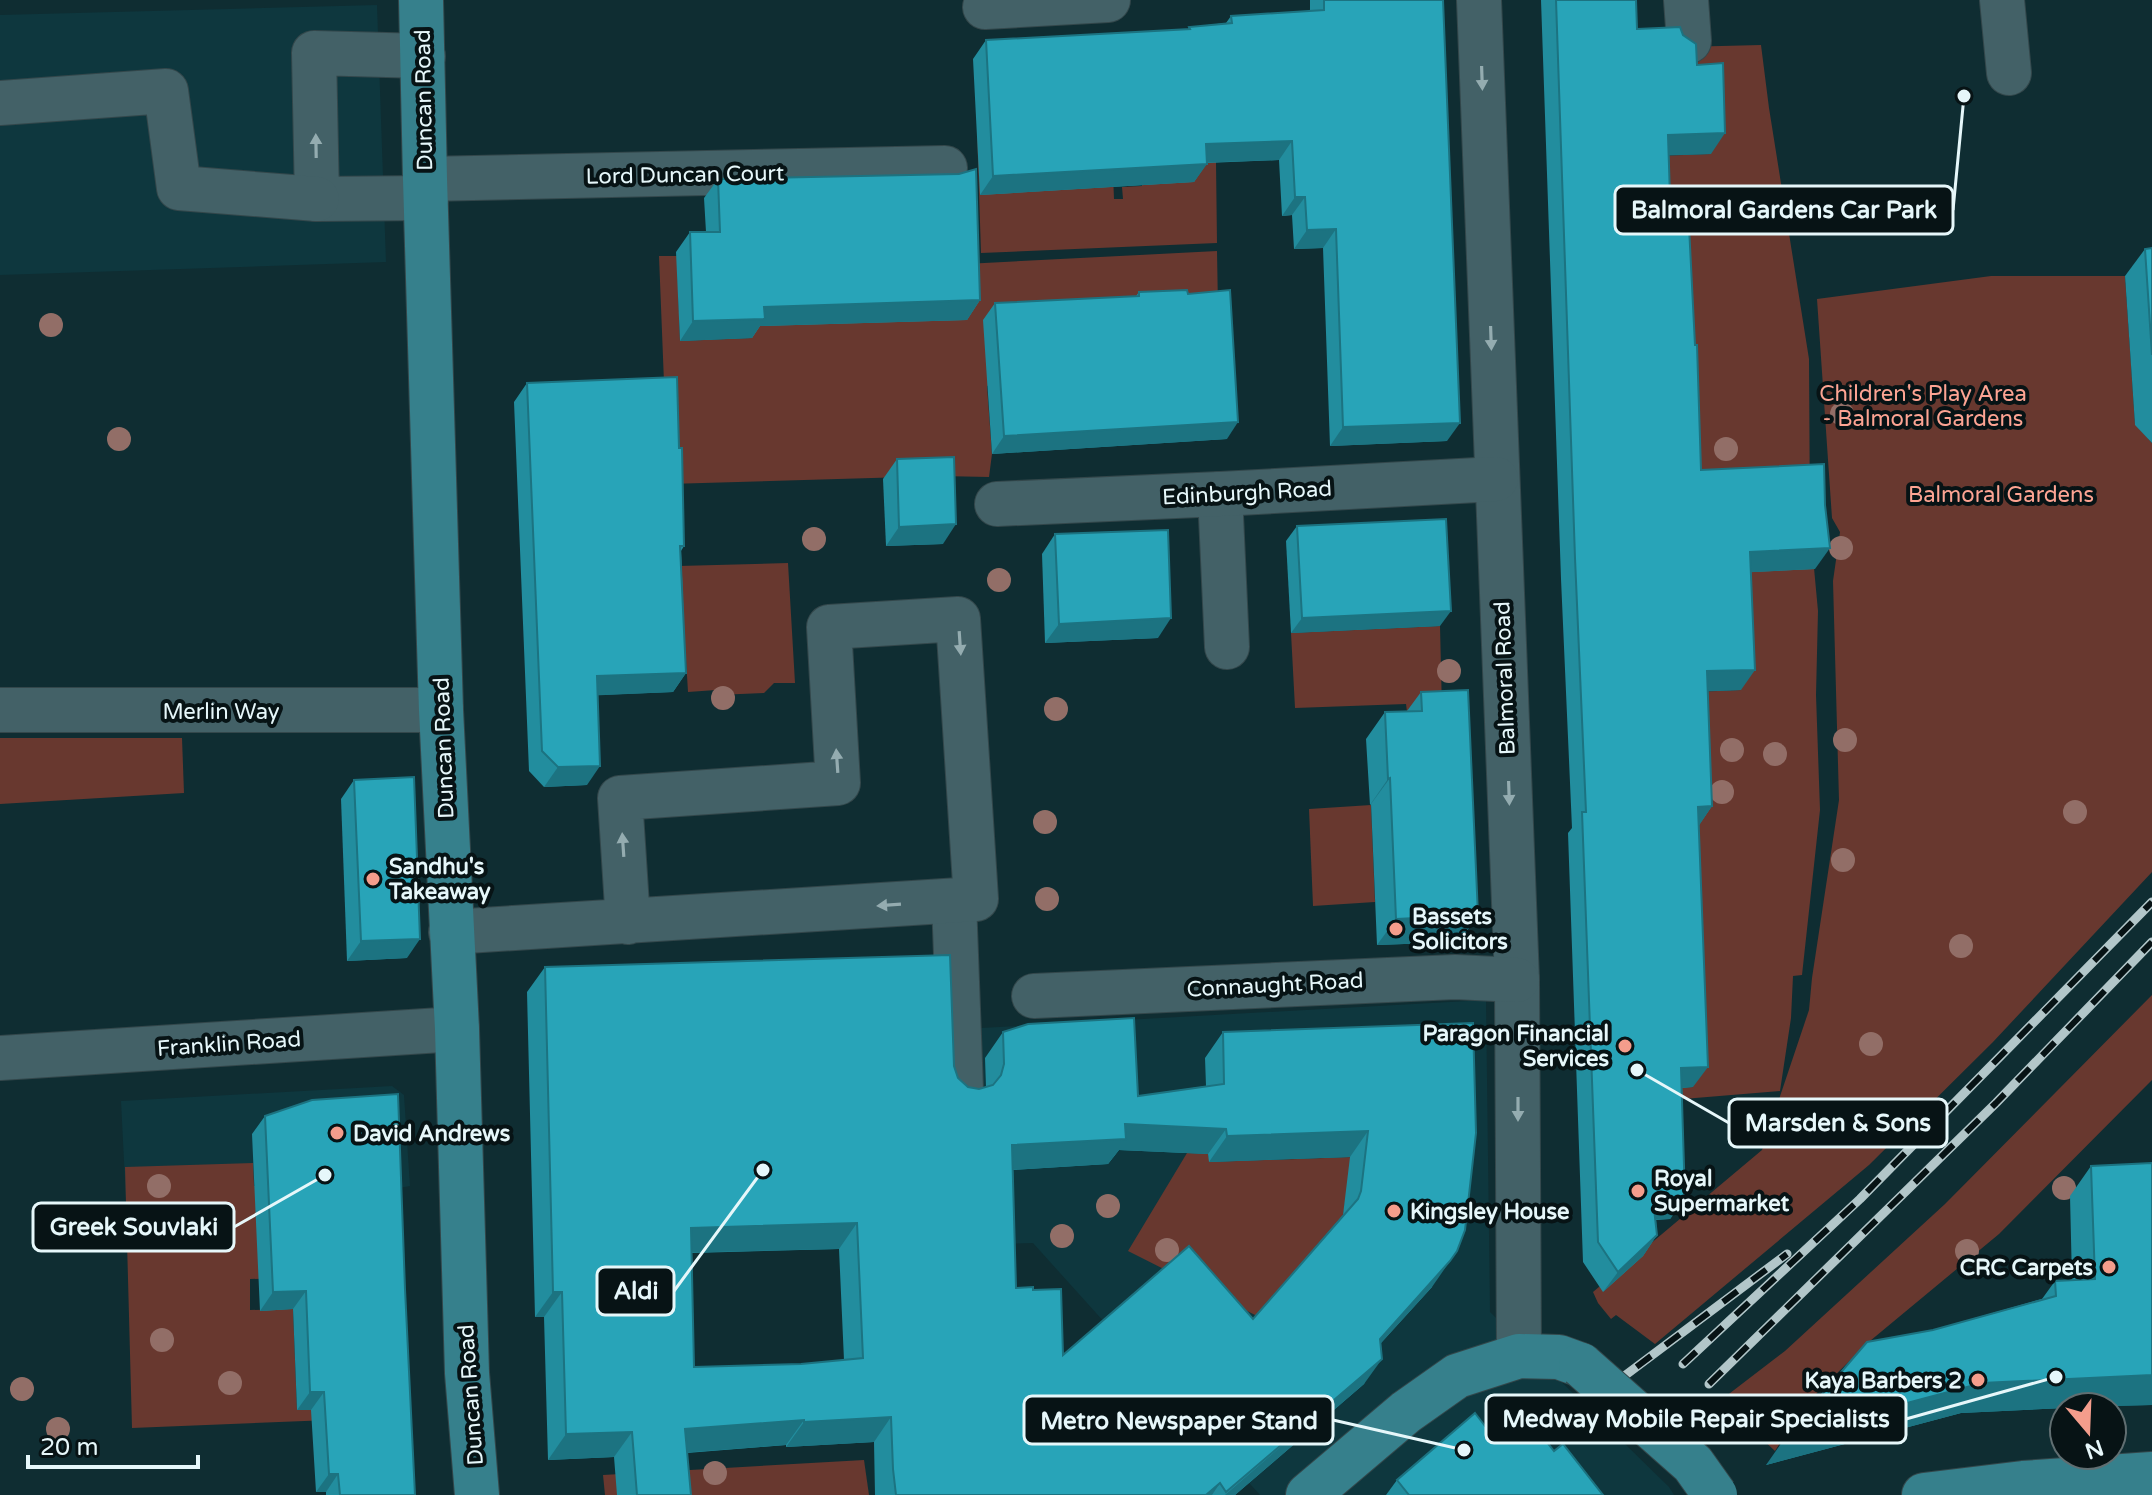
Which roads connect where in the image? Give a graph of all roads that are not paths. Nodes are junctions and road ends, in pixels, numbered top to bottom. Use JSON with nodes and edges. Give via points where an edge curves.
{"nodes":[{"id":1,"x":421,"y":0,"type":"edge"},
{"id":2,"x":1108,"y":0,"type":"edge"},
{"id":3,"x":1479,"y":0,"type":"edge"},
{"id":4,"x":2002,"y":0,"type":"edge"},
{"id":5,"x":985,"y":7,"type":"dead end"},
{"id":6,"x":423,"y":56,"type":"junction"},
{"id":7,"x":2009,"y":73,"type":"dead end"},
{"id":8,"x":0,"y":103,"type":"edge"},
{"id":9,"x":945,"y":168,"type":"dead end"},
{"id":10,"x":425,"y":189,"type":"junction"},
{"id":11,"x":317,"y":199,"type":"junction"},
{"id":12,"x":1496,"y":479,"type":"junction"},
{"id":13,"x":1220,"y":494,"type":"junction"},
{"id":14,"x":997,"y":504,"type":"dead end"},
{"id":15,"x":1227,"y":647,"type":"dead end"},
{"id":16,"x":0,"y":710,"type":"edge"},
{"id":17,"x":441,"y":710,"type":"junction"},
{"id":18,"x":954,"y":901,"type":"junction"},
{"id":19,"x":628,"y":922,"type":"junction"},
{"id":20,"x":451,"y":932,"type":"junction"},
{"id":21,"x":1517,"y":980,"type":"junction"},
{"id":22,"x":1034,"y":996,"type":"dead end"},
{"id":23,"x":457,"y":1029,"type":"junction"},
{"id":24,"x":0,"y":1058,"type":"edge"},
{"id":25,"x":961,"y":1090,"type":"edge"},
{"id":26,"x":1519,"y":1356,"type":"junction"},
{"id":27,"x":2152,"y":1474,"type":"edge"},
{"id":28,"x":477,"y":1495,"type":"edge"},
{"id":29,"x":1308,"y":1495,"type":"edge"},
{"id":30,"x":1715,"y":1495,"type":"edge"},
{"id":31,"x":1924,"y":1495,"type":"edge"}],
"edges":[{"from":1,"to":6,"type":"main road","name":"Duncan Road"},
{"from":2,"to":5,"type":"street"},
{"from":3,"to":12,"type":"street","name":"Balmoral Road","one_way":true},
{"from":4,"to":7,"type":"street"},
{"from":6,"to":10,"type":"main road","name":"Duncan Road"},
{"from":11,"to":6,"type":"street","one_way":true,"via":[[314,53]]},
{"from":8,"to":11,"type":"street","name":"Lord Duncan Court","via":[[166,91],[179,188]]},
{"from":9,"to":10,"type":"street","name":"Lord Duncan Court"},
{"from":10,"to":11,"type":"street","name":"Lord Duncan Court"},
{"from":10,"to":17,"type":"main road","name":"Duncan Road"},
{"from":12,"to":13,"type":"street","name":"Edinburgh Road"},
{"from":12,"to":21,"type":"street","name":"Balmoral Road","one_way":true},
{"from":13,"to":14,"type":"street","name":"Edinburgh Road"},
{"from":13,"to":15,"type":"street"},
{"from":16,"to":17,"type":"street","name":"Merlin Way"},
{"from":17,"to":20,"type":"main road","name":"Duncan Road"},
{"from":18,"to":19,"type":"street","one_way":true},
{"from":19,"to":18,"type":"street","one_way":true,"via":[[620,798],[838,783],[829,627],[958,619],[976,899]]},
{"from":18,"to":25,"type":"street"},
{"from":19,"to":20,"type":"street"},
{"from":20,"to":23,"type":"main road","name":"Duncan Road"},
{"from":21,"to":22,"type":"street","name":"Connaught Road","via":[[1455,977]]},
{"from":21,"to":26,"type":"street","name":"Balmoral Road","one_way":true},
{"from":23,"to":24,"type":"street","name":"Franklin Road"},
{"from":23,"to":28,"type":"main road","name":"Duncan Road","via":[[466,1345]]},
{"from":26,"to":29,"type":"main road","via":[[1457,1376]]},
{"from":26,"to":30,"type":"main road","bridge":true,"via":[[1559,1357],[1581,1365],[1693,1464]]},
{"from":27,"to":31,"type":"main road"}]}
